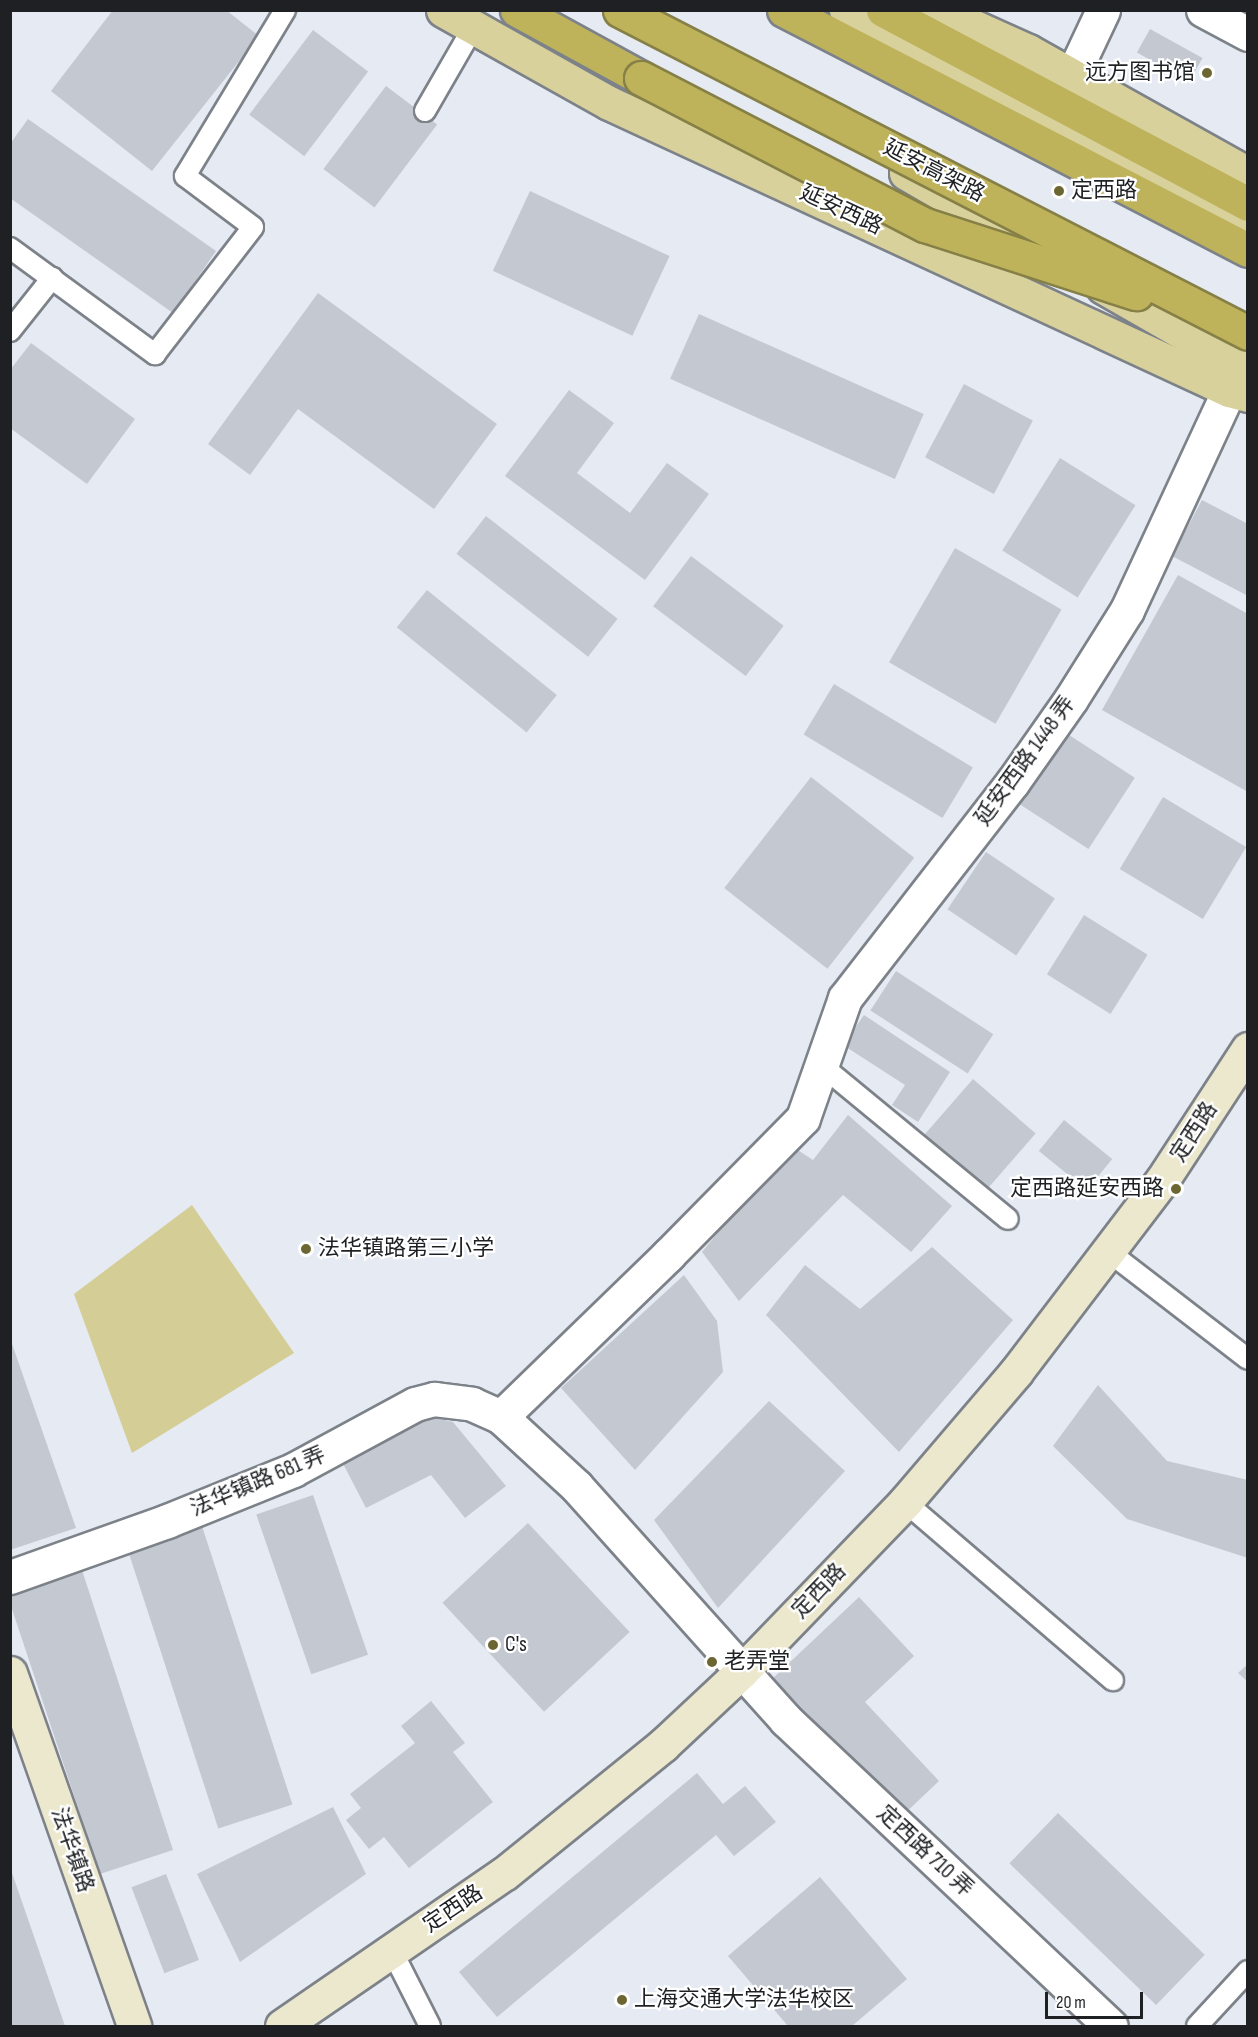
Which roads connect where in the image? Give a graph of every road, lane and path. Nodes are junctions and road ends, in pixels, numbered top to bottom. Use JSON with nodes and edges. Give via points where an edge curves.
{"nodes":[{"id":1,"x":443,"y":10,"type":"edge"},
{"id":2,"x":517,"y":10,"type":"edge"},
{"id":3,"x":622,"y":10,"type":"edge"},
{"id":4,"x":784,"y":10,"type":"edge"},
{"id":5,"x":846,"y":10,"type":"edge"},
{"id":6,"x":883,"y":10,"type":"edge"},
{"id":7,"x":937,"y":10,"type":"edge"},
{"id":8,"x":1103,"y":10,"type":"edge"},
{"id":9,"x":1203,"y":10,"type":"edge"},
{"id":10,"x":282,"y":11,"type":"edge"},
{"id":11,"x":473,"y":28,"type":"junction"},
{"id":12,"x":1248,"y":34,"type":"edge"},
{"id":13,"x":1072,"y":76,"type":"junction"},
{"id":14,"x":425,"y":111,"type":"dead end"},
{"id":15,"x":1248,"y":174,"type":"edge"},
{"id":16,"x":1248,"y":204,"type":"edge"},
{"id":17,"x":1248,"y":228,"type":"edge"},
{"id":18,"x":10,"y":248,"type":"edge"},
{"id":19,"x":1248,"y":250,"type":"edge"},
{"id":20,"x":52,"y":278,"type":"junction"},
{"id":21,"x":1234,"y":327,"type":"edge"},
{"id":22,"x":10,"y":331,"type":"edge"},
{"id":23,"x":1241,"y":385,"type":"edge"},
{"id":24,"x":1248,"y":1049,"type":"edge"},
{"id":25,"x":821,"y":1065,"type":"junction"},
{"id":26,"x":1008,"y":1219,"type":"dead end"},
{"id":27,"x":1109,"y":1252,"type":"junction"},
{"id":28,"x":1248,"y":1359,"type":"edge"},
{"id":29,"x":501,"y":1417,"type":"junction"},
{"id":30,"x":905,"y":1502,"type":"junction"},
{"id":31,"x":10,"y":1577,"type":"edge"},
{"id":32,"x":742,"y":1671,"type":"junction"},
{"id":33,"x":10,"y":1673,"type":"edge"},
{"id":34,"x":1113,"y":1680,"type":"dead end"},
{"id":35,"x":392,"y":1951,"type":"junction"},
{"id":36,"x":1248,"y":1971,"type":"edge"},
{"id":37,"x":134,"y":2026,"type":"edge"},
{"id":38,"x":282,"y":2026,"type":"edge"},
{"id":39,"x":430,"y":2026,"type":"edge"},
{"id":40,"x":1111,"y":2026,"type":"edge"},
{"id":41,"x":1197,"y":2026,"type":"edge"}],
"edges":[{"from":1,"to":11,"type":"main road","name":"延安西路"},
{"from":2,"to":21,"type":"highway","bridge":true,"via":[[925,225]]},
{"from":3,"to":21,"type":"highway","name":"延安高架路","bridge":true},
{"from":3,"to":23,"type":"main road"},
{"from":4,"to":19,"type":"highway"},
{"from":5,"to":17,"type":"main road"},
{"from":6,"to":16,"type":"highway"},
{"from":7,"to":13,"type":"main road","via":[[1028,51]]},
{"from":8,"to":13,"type":"street"},
{"from":9,"to":12,"type":"street"},
{"from":10,"to":20,"type":"lane","via":[[185,176],[253,227],[155,354]]},
{"from":11,"to":14,"type":"lane"},
{"from":11,"to":23,"type":"main road","name":"延安西路","via":[[609,103]]},
{"from":13,"to":15,"type":"main road"},
{"from":18,"to":20,"type":"lane"},
{"from":20,"to":22,"type":"lane"},
{"from":23,"to":25,"type":"street","name":"延安西路 1448 弄","via":[[1126,610],[1071,699],[1012,783],[845,998]]},
{"from":24,"to":27,"type":"street","name":"定西路","via":[[1161,1182]]},
{"from":25,"to":26,"type":"lane"},
{"from":25,"to":29,"type":"street","name":"延安西路 1448 弄","via":[[803,1118]]},
{"from":27,"to":28,"type":"lane"},
{"from":27,"to":30,"type":"street","name":"定西路","via":[[1016,1372]]},
{"from":29,"to":31,"type":"street","name":"法华镇路 681 弄","via":[[451,1399],[415,1404],[293,1470],[167,1521]]},
{"from":29,"to":32,"type":"street","name":"定西路 710 弄","via":[[612,1523]]},
{"from":30,"to":32,"type":"street","name":"定西路"},
{"from":30,"to":34,"type":"lane"},
{"from":32,"to":35,"type":"street","name":"定西路","via":[[663,1745],[506,1873]]},
{"from":32,"to":40,"type":"street","name":"定西路 710 弄","via":[[786,1720]]},
{"from":33,"to":37,"type":"street","name":"法华镇路"},
{"from":35,"to":38,"type":"street","name":"定西路"},
{"from":35,"to":39,"type":"lane"},
{"from":36,"to":41,"type":"lane"}]}
